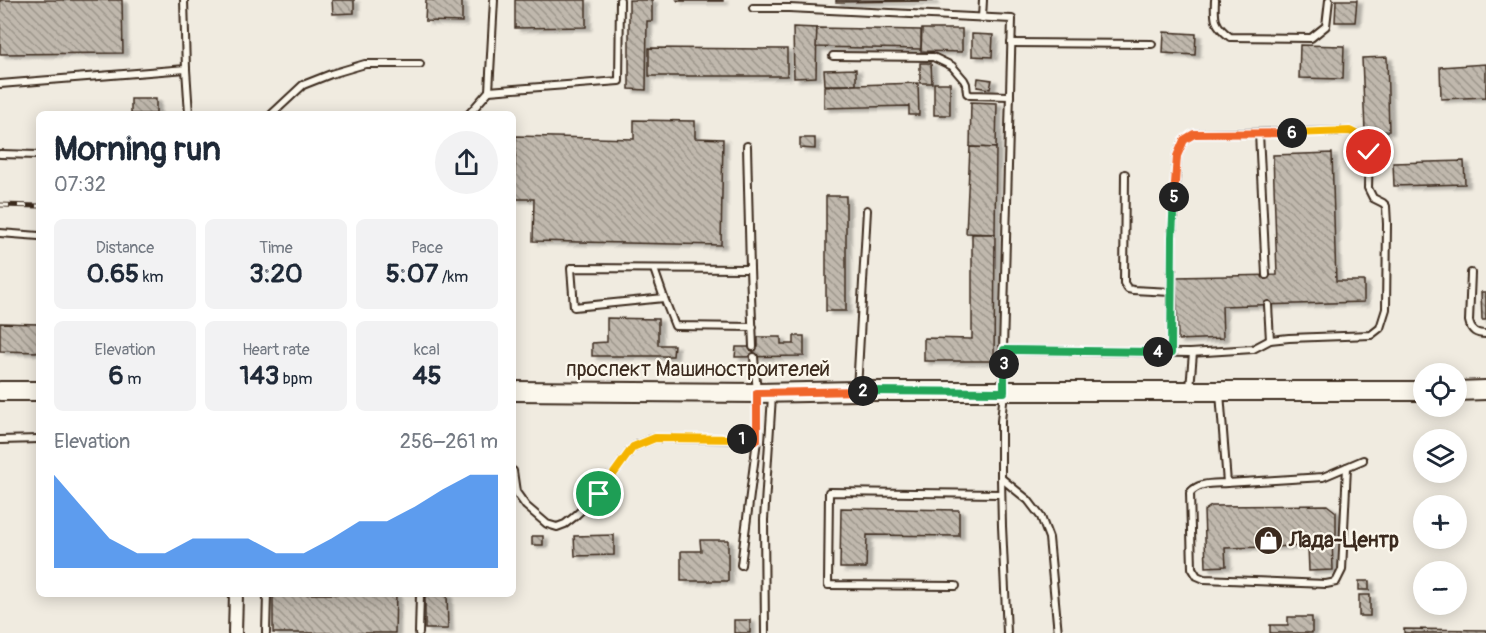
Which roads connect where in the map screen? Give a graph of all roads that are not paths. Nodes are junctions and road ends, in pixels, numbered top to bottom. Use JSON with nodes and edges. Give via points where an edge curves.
{"nodes":[{"id":1,"x":184,"y":0,"type":"edge"},
{"id":2,"x":494,"y":0,"type":"edge"},
{"id":3,"x":620,"y":0,"type":"edge"},
{"id":4,"x":814,"y":0,"type":"edge"},
{"id":5,"x":983,"y":0,"type":"edge"},
{"id":6,"x":1215,"y":0,"type":"edge"},
{"id":7,"x":1329,"y":0,"type":"edge"},
{"id":8,"x":753,"y":8,"type":"dead end"},
{"id":9,"x":814,"y":9,"type":"junction"},
{"id":10,"x":982,"y":18,"type":"junction"},
{"id":11,"x":1011,"y":43,"type":"junction"},
{"id":12,"x":1152,"y":44,"type":"dead end"},
{"id":13,"x":833,"y":56,"type":"dead end"},
{"id":14,"x":420,"y":64,"type":"dead end"},
{"id":15,"x":186,"y":69,"type":"junction"},
{"id":16,"x":0,"y":84,"type":"edge"},
{"id":17,"x":489,"y":92,"type":"junction"},
{"id":18,"x":1010,"y":96,"type":"junction"},
{"id":19,"x":189,"y":111,"type":"edge"},
{"id":20,"x":275,"y":111,"type":"edge"},
{"id":21,"x":472,"y":111,"type":"edge"},
{"id":22,"x":1259,"y":133,"type":"junction"},
{"id":23,"x":747,"y":146,"type":"dead end"},
{"id":24,"x":0,"y":154,"type":"edge"},
{"id":25,"x":36,"y":155,"type":"edge"},
{"id":26,"x":1125,"y":174,"type":"dead end"},
{"id":27,"x":867,"y":210,"type":"dead end"},
{"id":28,"x":0,"y":233,"type":"edge"},
{"id":29,"x":36,"y":236,"type":"edge"},
{"id":30,"x":654,"y":269,"type":"junction"},
{"id":31,"x":750,"y":269,"type":"junction"},
{"id":32,"x":1471,"y":273,"type":"dead end"},
{"id":33,"x":1266,"y":275,"type":"dead end"},
{"id":34,"x":1172,"y":292,"type":"junction"},
{"id":35,"x":664,"y":298,"type":"junction"},
{"id":36,"x":1268,"y":305,"type":"dead end"},
{"id":37,"x":753,"y":327,"type":"junction"},
{"id":38,"x":1486,"y":333,"type":"edge"},
{"id":39,"x":1270,"y":340,"type":"junction"},
{"id":40,"x":753,"y":347,"type":"dead end"},
{"id":41,"x":1004,"y":350,"type":"junction"},
{"id":42,"x":1171,"y":353,"type":"junction"},
{"id":43,"x":1192,"y":353,"type":"junction"},
{"id":44,"x":754,"y":357,"type":"dead end"},
{"id":45,"x":0,"y":390,"type":"edge"},
{"id":46,"x":1486,"y":390,"type":"edge"},
{"id":47,"x":36,"y":391,"type":"edge"},
{"id":48,"x":516,"y":391,"type":"edge"},
{"id":49,"x":857,"y":391,"type":"junction"},
{"id":50,"x":1190,"y":391,"type":"junction"},
{"id":51,"x":1220,"y":391,"type":"junction"},
{"id":52,"x":1413,"y":391,"type":"edge"},
{"id":53,"x":1467,"y":391,"type":"edge"},
{"id":54,"x":764,"y":392,"type":"junction"},
{"id":55,"x":1004,"y":392,"type":"junction"},
{"id":56,"x":0,"y":440,"type":"edge"},
{"id":57,"x":36,"y":440,"type":"edge"},
{"id":58,"x":757,"y":440,"type":"junction"},
{"id":59,"x":1363,"y":460,"type":"dead end"},
{"id":60,"x":1347,"y":467,"type":"junction"},
{"id":61,"x":1001,"y":478,"type":"junction"},
{"id":62,"x":1227,"y":483,"type":"junction"},
{"id":63,"x":516,"y":492,"type":"edge"},
{"id":64,"x":1001,"y":494,"type":"junction"},
{"id":65,"x":741,"y":565,"type":"dead end"},
{"id":66,"x":956,"y":586,"type":"dead end"},
{"id":67,"x":236,"y":597,"type":"edge"},
{"id":68,"x":267,"y":597,"type":"edge"},
{"id":69,"x":420,"y":597,"type":"edge"},
{"id":70,"x":235,"y":633,"type":"edge"},
{"id":71,"x":266,"y":633,"type":"edge"},
{"id":72,"x":419,"y":633,"type":"edge"},
{"id":73,"x":765,"y":633,"type":"edge"},
{"id":74,"x":1007,"y":633,"type":"edge"},
{"id":75,"x":1058,"y":633,"type":"edge"}],
"edges":[{"from":1,"to":15,"type":"lane"},
{"from":2,"to":17,"type":"lane"},
{"from":3,"to":17,"type":"lane","via":[[620,81]]},
{"from":4,"to":9,"type":"lane"},
{"from":5,"to":10,"type":"lane"},
{"from":6,"to":7,"type":"lane","via":[[1214,18],[1219,29],[1230,37],[1311,38],[1326,26]]},
{"from":8,"to":9,"type":"lane"},
{"from":9,"to":10,"type":"lane"},
{"from":10,"to":11,"type":"lane","via":[[1012,19]]},
{"from":11,"to":12,"type":"lane"},
{"from":11,"to":18,"type":"lane"},
{"from":13,"to":18,"type":"lane","via":[[933,57],[952,66],[964,80],[967,93]]},
{"from":14,"to":20,"type":"lane","via":[[365,64],[331,74],[303,85]]},
{"from":15,"to":16,"type":"lane"},
{"from":15,"to":19,"type":"lane"},
{"from":17,"to":21,"type":"lane"},
{"from":18,"to":41,"type":"lane"},
{"from":22,"to":33,"type":"lane"},
{"from":22,"to":34,"type":"lane","via":[[1194,134],[1184,140],[1177,156]]},
{"from":22,"to":39,"type":"lane","via":[[1350,131],[1364,138],[1369,152],[1368,188],[1373,198],[1386,206],[1387,224],[1386,309],[1380,328],[1371,335]]},
{"from":23,"to":31,"type":"lane"},
{"from":24,"to":25,"type":"lane"},
{"from":26,"to":34,"type":"lane","via":[[1124,283],[1133,290]]},
{"from":27,"to":49,"type":"lane"},
{"from":28,"to":29,"type":"lane"},
{"from":30,"to":31,"type":"lane"},
{"from":30,"to":35,"type":"lane"},
{"from":30,"to":35,"type":"lane","via":[[571,268],[574,307]]},
{"from":31,"to":37,"type":"lane"},
{"from":32,"to":38,"type":"lane","via":[[1470,327],[1476,333]]},
{"from":34,"to":42,"type":"lane"},
{"from":35,"to":37,"type":"lane","via":[[675,326]]},
{"from":36,"to":39,"type":"lane"},
{"from":37,"to":40,"type":"lane"},
{"from":39,"to":43,"type":"lane","via":[[1253,349]]},
{"from":41,"to":42,"type":"lane"},
{"from":41,"to":55,"type":"lane"},
{"from":42,"to":43,"type":"lane"},
{"from":43,"to":50,"type":"lane"},
{"from":44,"to":54,"type":"lane"},
{"from":45,"to":47,"type":"main road"},
{"from":46,"to":53,"type":"main road"},
{"from":48,"to":54,"type":"main road","name":"проспект Машиностроителей"},
{"from":49,"to":54,"type":"main road","name":"проспект Машиностроителей"},
{"from":49,"to":55,"type":"main road","name":"проспект Машиностроителей"},
{"from":50,"to":51,"type":"main road","name":"проспект Машиностроителей"},
{"from":50,"to":55,"type":"main road","name":"проспект Машиностроителей"},
{"from":51,"to":52,"type":"main road","name":"проспект Машиностроителей"},
{"from":51,"to":62,"type":"lane"},
{"from":54,"to":58,"type":"lane"},
{"from":54,"to":73,"type":"lane"},
{"from":55,"to":61,"type":"lane"},
{"from":56,"to":57,"type":"lane"},
{"from":58,"to":63,"type":"lane","via":[[655,438],[633,447],[599,494],[557,527],[547,524]]},
{"from":58,"to":65,"type":"lane"},
{"from":59,"to":60,"type":"lane"},
{"from":60,"to":62,"type":"lane","via":[[1323,477]]},
{"from":60,"to":62,"type":"lane","via":[[1342,570],[1336,582],[1326,584],[1197,576],[1192,568],[1190,493],[1203,485]]},
{"from":61,"to":64,"type":"lane"},
{"from":61,"to":75,"type":"lane","via":[[1028,500],[1041,517],[1049,538]]},
{"from":64,"to":66,"type":"lane","via":[[829,492],[828,585]]},
{"from":64,"to":74,"type":"lane"},
{"from":67,"to":70,"type":"street"},
{"from":68,"to":71,"type":"lane"},
{"from":69,"to":72,"type":"lane"}]}
